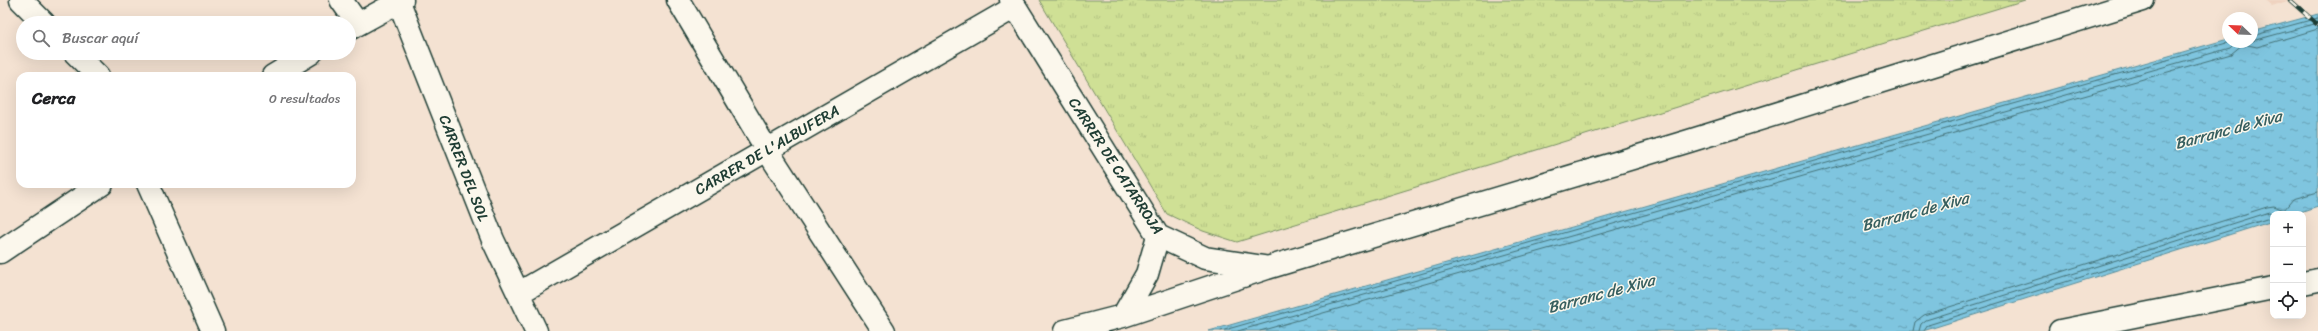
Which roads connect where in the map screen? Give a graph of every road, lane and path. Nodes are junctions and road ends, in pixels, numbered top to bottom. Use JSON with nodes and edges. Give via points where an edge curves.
{"nodes":[{"id":1,"x":20,"y":0,"type":"edge"},
{"id":2,"x":341,"y":0,"type":"edge"},
{"id":3,"x":678,"y":0,"type":"edge"},
{"id":4,"x":2143,"y":0,"type":"edge"},
{"id":5,"x":401,"y":1,"type":"edge"},
{"id":6,"x":1013,"y":4,"type":"edge"},
{"id":7,"x":37,"y":16,"type":"edge"},
{"id":8,"x":349,"y":16,"type":"edge"},
{"id":9,"x":356,"y":26,"type":"edge"},
{"id":10,"x":81,"y":60,"type":"edge"},
{"id":11,"x":299,"y":60,"type":"edge"},
{"id":12,"x":94,"y":72,"type":"edge"},
{"id":13,"x":280,"y":72,"type":"edge"},
{"id":14,"x":767,"y":150,"type":"junction"},
{"id":15,"x":96,"y":188,"type":"edge"},
{"id":16,"x":150,"y":188,"type":"edge"},
{"id":17,"x":1158,"y":236,"type":"junction"},
{"id":18,"x":0,"y":252,"type":"edge"},
{"id":19,"x":1267,"y":268,"type":"junction"},
{"id":20,"x":2318,"y":280,"type":"edge"},
{"id":21,"x":2306,"y":282,"type":"edge"},
{"id":22,"x":2270,"y":289,"type":"edge"},
{"id":23,"x":519,"y":293,"type":"junction"},
{"id":24,"x":1123,"y":316,"type":"junction"},
{"id":25,"x":213,"y":331,"type":"edge"},
{"id":26,"x":536,"y":331,"type":"edge"},
{"id":27,"x":884,"y":331,"type":"edge"},
{"id":28,"x":1065,"y":331,"type":"edge"},
{"id":29,"x":2060,"y":331,"type":"edge"}],
"edges":[{"from":1,"to":7,"type":"street"},
{"from":2,"to":8,"type":"street"},
{"from":3,"to":14,"type":"street"},
{"from":4,"to":19,"type":"street","via":[[1689,141]]},
{"from":5,"to":9,"type":"street"},
{"from":5,"to":23,"type":"street","name":"CARRER DEL SOL","via":[[493,240]]},
{"from":6,"to":14,"type":"street","name":"CARRER DE L'ALBUFERA"},
{"from":6,"to":17,"type":"street","name":"CARRER DE CATARROJA"},
{"from":10,"to":12,"type":"street"},
{"from":11,"to":13,"type":"street"},
{"from":14,"to":23,"type":"street","name":"CARRER DE L'ALBUFERA"},
{"from":14,"to":27,"type":"street"},
{"from":15,"to":18,"type":"street"},
{"from":16,"to":25,"type":"street"},
{"from":17,"to":19,"type":"street","name":"CARRER DE CATARROJA","via":[[1205,258]]},
{"from":17,"to":24,"type":"street","via":[[1148,274]]},
{"from":19,"to":24,"type":"street"},
{"from":20,"to":21,"type":"street"},
{"from":22,"to":29,"type":"street"},
{"from":23,"to":26,"type":"street","name":"CARRER DEL SOL"},
{"from":24,"to":28,"type":"street"}]}
